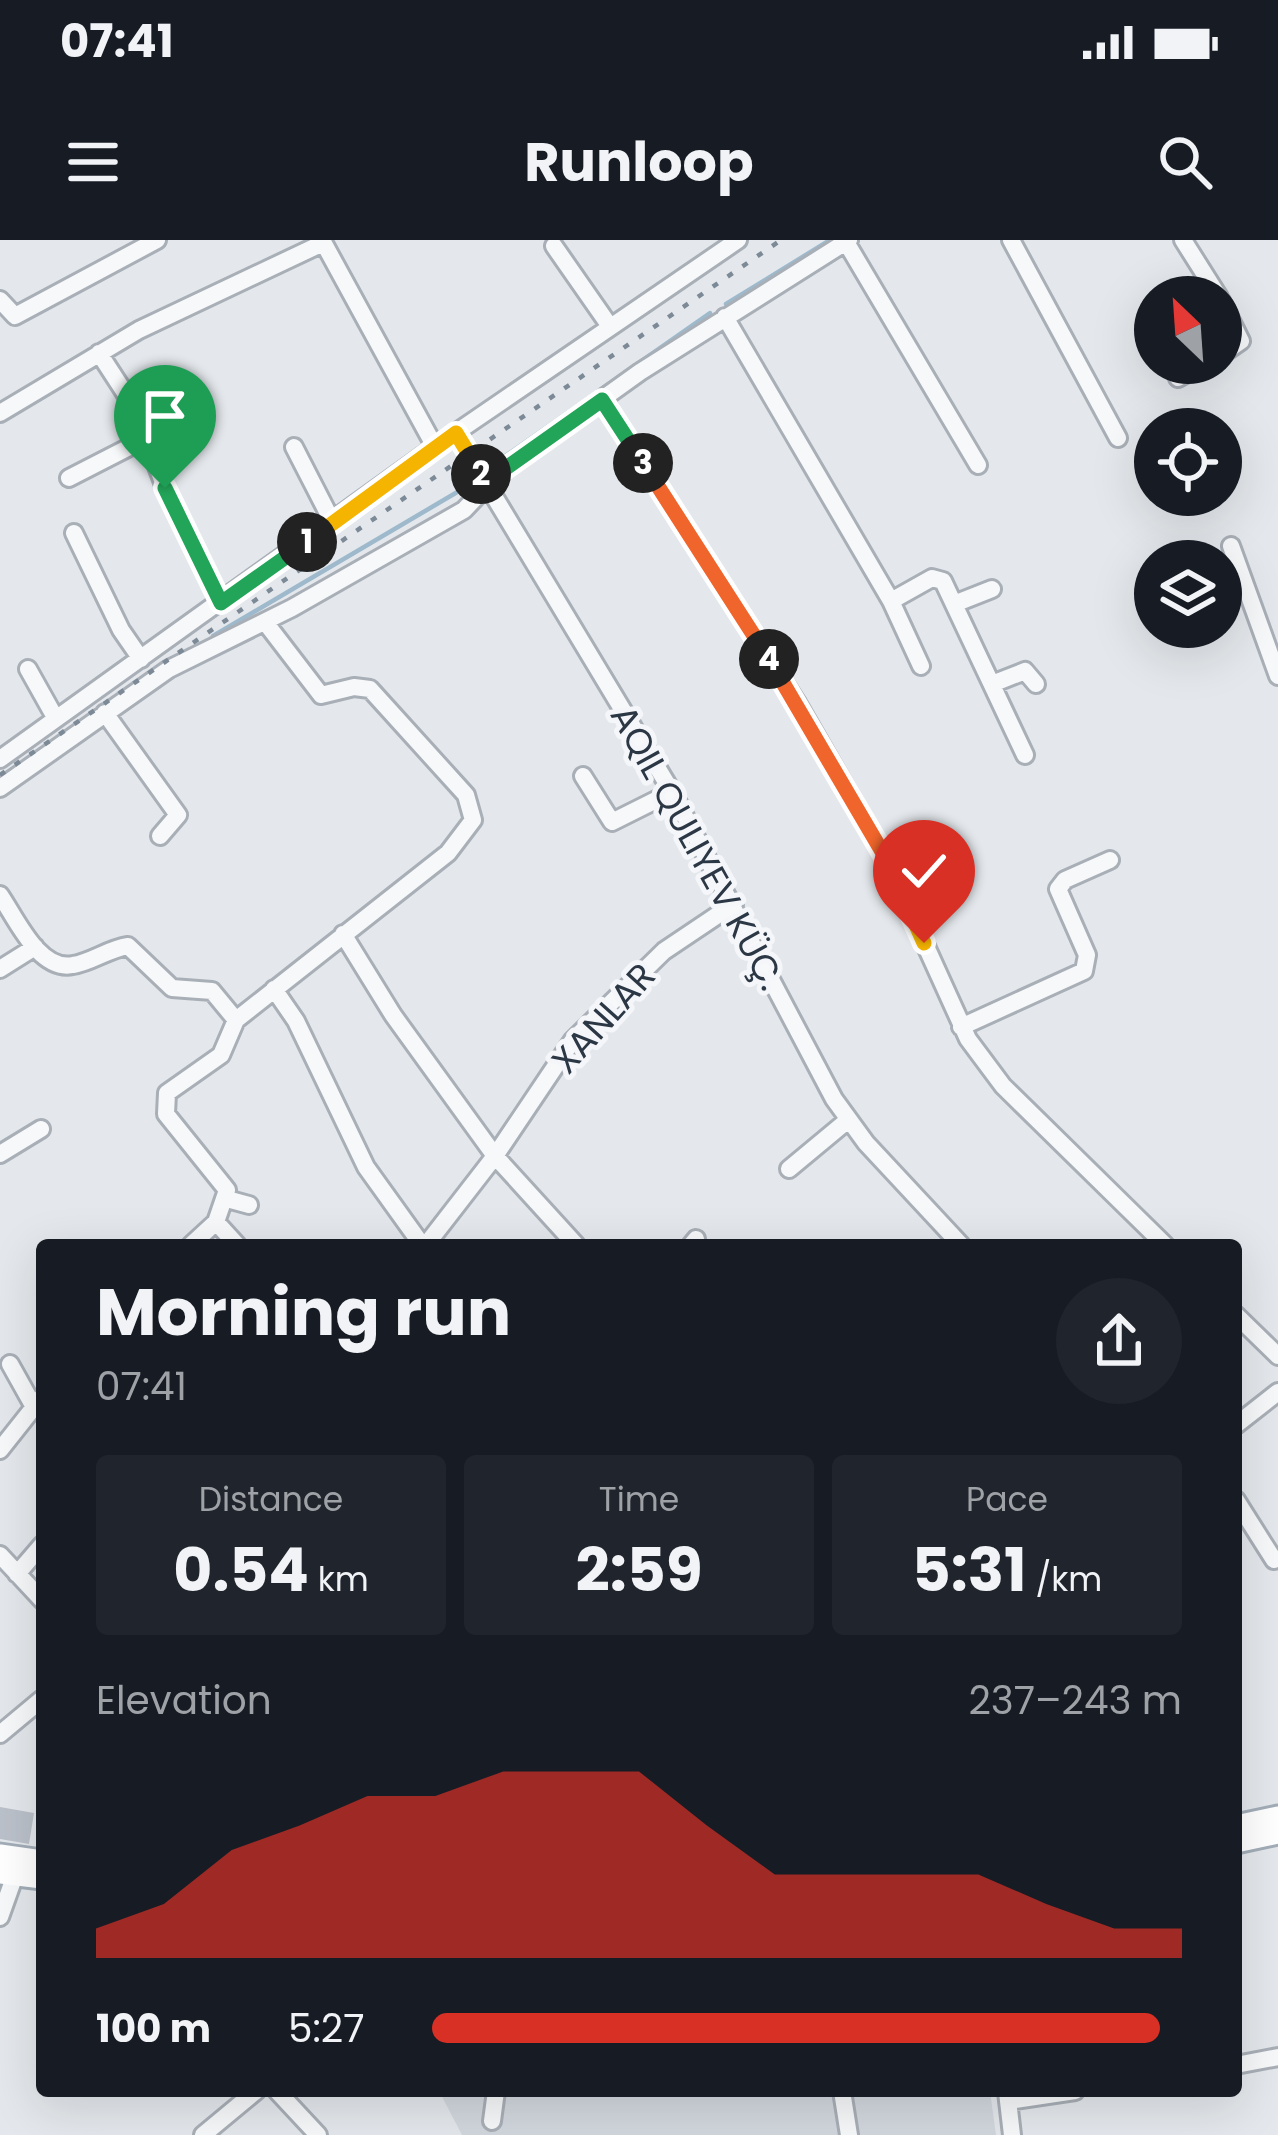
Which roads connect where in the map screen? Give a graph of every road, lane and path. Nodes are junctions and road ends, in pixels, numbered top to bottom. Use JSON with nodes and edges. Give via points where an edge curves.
{"nodes":[{"id":1,"x":157,"y":240,"type":"edge"},
{"id":2,"x":737,"y":240,"type":"edge"},
{"id":3,"x":1011,"y":240,"type":"edge"},
{"id":4,"x":1183,"y":240,"type":"edge"},
{"id":5,"x":322,"y":241,"type":"edge"},
{"id":6,"x":848,"y":241,"type":"edge"},
{"id":7,"x":554,"y":246,"type":"dead end"},
{"id":8,"x":1206,"y":276,"type":"edge"},
{"id":9,"x":0,"y":300,"type":"edge"},
{"id":10,"x":725,"y":317,"type":"junction"},
{"id":11,"x":609,"y":325,"type":"junction"},
{"id":12,"x":99,"y":352,"type":"junction"},
{"id":13,"x":602,"y":400,"type":"junction"},
{"id":14,"x":0,"y":413,"type":"edge"},
{"id":15,"x":456,"y":433,"type":"junction"},
{"id":16,"x":147,"y":438,"type":"junction"},
{"id":17,"x":1118,"y":438,"type":"dead end"},
{"id":18,"x":294,"y":447,"type":"dead end"},
{"id":19,"x":435,"y":447,"type":"junction"},
{"id":20,"x":978,"y":465,"type":"dead end"},
{"id":21,"x":69,"y":478,"type":"dead end"},
{"id":22,"x":488,"y":487,"type":"junction"},
{"id":23,"x":333,"y":524,"type":"junction"},
{"id":24,"x":74,"y":533,"type":"dead end"},
{"id":25,"x":1242,"y":574,"type":"edge"},
{"id":26,"x":992,"y":589,"type":"dead end"},
{"id":27,"x":891,"y":601,"type":"junction"},
{"id":28,"x":221,"y":603,"type":"junction"},
{"id":29,"x":954,"y":604,"type":"junction"},
{"id":30,"x":265,"y":622,"type":"junction"},
{"id":31,"x":183,"y":630,"type":"junction"},
{"id":32,"x":199,"y":652,"type":"junction"},
{"id":33,"x":141,"y":658,"type":"junction"},
{"id":34,"x":921,"y":666,"type":"dead end"},
{"id":35,"x":28,"y":669,"type":"dead end"},
{"id":36,"x":1278,"y":676,"type":"edge"},
{"id":37,"x":992,"y":684,"type":"junction"},
{"id":38,"x":1036,"y":684,"type":"dead end"},
{"id":39,"x":105,"y":713,"type":"junction"},
{"id":40,"x":56,"y":719,"type":"junction"},
{"id":41,"x":1025,"y":755,"type":"dead end"},
{"id":42,"x":0,"y":759,"type":"edge"},
{"id":43,"x":583,"y":776,"type":"dead end"},
{"id":44,"x":0,"y":788,"type":"edge"},
{"id":45,"x":672,"y":792,"type":"junction"},
{"id":46,"x":160,"y":836,"type":"dead end"},
{"id":47,"x":1110,"y":860,"type":"dead end"},
{"id":48,"x":0,"y":895,"type":"edge"},
{"id":49,"x":734,"y":904,"type":"junction"},
{"id":50,"x":343,"y":934,"type":"junction"},
{"id":51,"x":35,"y":947,"type":"junction"},
{"id":52,"x":0,"y":969,"type":"edge"},
{"id":53,"x":274,"y":989,"type":"junction"},
{"id":54,"x":236,"y":1020,"type":"junction"},
{"id":55,"x":961,"y":1027,"type":"junction"},
{"id":56,"x":848,"y":1120,"type":"junction"},
{"id":57,"x":41,"y":1129,"type":"dead end"},
{"id":58,"x":0,"y":1154,"type":"edge"},
{"id":59,"x":495,"y":1156,"type":"junction"},
{"id":60,"x":789,"y":1169,"type":"dead end"},
{"id":61,"x":227,"y":1199,"type":"junction"},
{"id":62,"x":249,"y":1205,"type":"dead end"},
{"id":63,"x":217,"y":1222,"type":"junction"},
{"id":64,"x":198,"y":1239,"type":"edge"},
{"id":65,"x":232,"y":1239,"type":"edge"},
{"id":66,"x":420,"y":1239,"type":"edge"},
{"id":67,"x":429,"y":1239,"type":"edge"},
{"id":68,"x":571,"y":1239,"type":"edge"},
{"id":69,"x":957,"y":1239,"type":"edge"},
{"id":70,"x":1159,"y":1239,"type":"edge"},
{"id":71,"x":1242,"y":1321,"type":"edge"},
{"id":72,"x":1278,"y":1356,"type":"edge"},
{"id":73,"x":10,"y":1364,"type":"dead end"},
{"id":74,"x":1278,"y":1392,"type":"edge"},
{"id":75,"x":36,"y":1399,"type":"edge"},
{"id":76,"x":36,"y":1405,"type":"edge"},
{"id":77,"x":1242,"y":1420,"type":"edge"},
{"id":78,"x":0,"y":1450,"type":"edge"},
{"id":79,"x":1242,"y":1509,"type":"edge"},
{"id":80,"x":36,"y":1553,"type":"edge"},
{"id":81,"x":0,"y":1556,"type":"edge"},
{"id":82,"x":1274,"y":1560,"type":"dead end"},
{"id":83,"x":17,"y":1574,"type":"junction"},
{"id":84,"x":36,"y":1594,"type":"edge"},
{"id":85,"x":36,"y":1704,"type":"edge"},
{"id":86,"x":0,"y":1734,"type":"edge"},
{"id":87,"x":1278,"y":1817,"type":"edge"},
{"id":88,"x":1242,"y":1825,"type":"edge"},
{"id":89,"x":1278,"y":1833,"type":"edge"},
{"id":90,"x":1242,"y":1841,"type":"edge"},
{"id":91,"x":0,"y":1855,"type":"edge"},
{"id":92,"x":36,"y":1860,"type":"edge"},
{"id":93,"x":7,"y":1874,"type":"edge"},
{"id":94,"x":2,"y":1910,"type":"edge"},
{"id":95,"x":1278,"y":2057,"type":"edge"},
{"id":96,"x":1242,"y":2064,"type":"edge"},
{"id":97,"x":249,"y":2097,"type":"edge"},
{"id":98,"x":283,"y":2097,"type":"edge"},
{"id":99,"x":495,"y":2097,"type":"edge"},
{"id":100,"x":843,"y":2097,"type":"edge"},
{"id":101,"x":1008,"y":2097,"type":"edge"},
{"id":102,"x":492,"y":2121,"type":"dead end"},
{"id":103,"x":202,"y":2135,"type":"edge"},
{"id":104,"x":318,"y":2135,"type":"edge"},
{"id":105,"x":849,"y":2135,"type":"edge"},
{"id":106,"x":1012,"y":2135,"type":"edge"}],
"edges":[{"from":1,"to":9,"type":"street","via":[[15,316]]},
{"from":2,"to":11,"type":"street"},
{"from":3,"to":17,"type":"street"},
{"from":4,"to":8,"type":"street"},
{"from":5,"to":12,"type":"street"},
{"from":5,"to":19,"type":"street"},
{"from":6,"to":10,"type":"street"},
{"from":6,"to":20,"type":"street"},
{"from":7,"to":11,"type":"street"},
{"from":10,"to":13,"type":"street"},
{"from":10,"to":27,"type":"street"},
{"from":11,"to":15,"type":"street"},
{"from":12,"to":14,"type":"street"},
{"from":12,"to":16,"type":"street"},
{"from":13,"to":22,"type":"street"},
{"from":13,"to":55,"type":"street","via":[[797,703],[886,858]]},
{"from":15,"to":19,"type":"street"},
{"from":15,"to":22,"type":"street","name":"AQIL QULIYEV KÜÇ."},
{"from":16,"to":21,"type":"street"},
{"from":16,"to":28,"type":"street"},
{"from":18,"to":23,"type":"street"},
{"from":19,"to":23,"type":"street"},
{"from":22,"to":30,"type":"street","via":[[464,510]]},
{"from":22,"to":45,"type":"street","name":"AQIL QULIYEV KÜÇ."},
{"from":23,"to":28,"type":"street"},
{"from":24,"to":33,"type":"street"},
{"from":25,"to":36,"type":"street"},
{"from":26,"to":29,"type":"street"},
{"from":27,"to":29,"type":"street","via":[[937,577]]},
{"from":27,"to":34,"type":"street"},
{"from":28,"to":31,"type":"street"},
{"from":29,"to":37,"type":"street"},
{"from":30,"to":32,"type":"street"},
{"from":30,"to":50,"type":"street","via":[[321,695],[370,689],[472,807],[465,836]]},
{"from":31,"to":32,"type":"street"},
{"from":31,"to":33,"type":"street"},
{"from":32,"to":39,"type":"street"},
{"from":33,"to":40,"type":"street"},
{"from":35,"to":40,"type":"street"},
{"from":37,"to":38,"type":"street","via":[[1025,671]]},
{"from":37,"to":41,"type":"street"},
{"from":39,"to":44,"type":"street"},
{"from":39,"to":46,"type":"street","via":[[178,815]]},
{"from":40,"to":42,"type":"street"},
{"from":43,"to":45,"type":"street","via":[[612,822]]},
{"from":45,"to":49,"type":"street","name":"AQIL QULIYEV KÜÇ."},
{"from":47,"to":55,"type":"street","via":[[1058,889],[1087,955],[1084,971]]},
{"from":48,"to":51,"type":"street"},
{"from":49,"to":56,"type":"street","name":"AQIL QULIYEV KÜÇ."},
{"from":49,"to":59,"type":"street","name":"XANLAR","via":[[664,951],[573,1040]]},
{"from":50,"to":53,"type":"street"},
{"from":50,"to":59,"type":"street"},
{"from":51,"to":52,"type":"street"},
{"from":51,"to":54,"type":"street","via":[[65,967],[128,946],[172,988],[212,991]]},
{"from":53,"to":54,"type":"street"},
{"from":53,"to":66,"type":"street","via":[[366,1167]]},
{"from":54,"to":61,"type":"street","via":[[227,1047],[164,1099],[166,1114]]},
{"from":55,"to":70,"type":"street","via":[[1004,1086]]},
{"from":56,"to":60,"type":"street"},
{"from":56,"to":69,"type":"street","name":"AQIL QULIYEV KÜÇ."},
{"from":57,"to":58,"type":"street"},
{"from":59,"to":67,"type":"street","name":"XANLAR"},
{"from":59,"to":68,"type":"street"},
{"from":61,"to":62,"type":"street"},
{"from":61,"to":63,"type":"street"},
{"from":63,"to":64,"type":"street"},
{"from":63,"to":65,"type":"street"},
{"from":71,"to":72,"type":"street"},
{"from":73,"to":75,"type":"street"},
{"from":74,"to":77,"type":"street"},
{"from":76,"to":78,"type":"street"},
{"from":79,"to":82,"type":"street"},
{"from":80,"to":83,"type":"street"},
{"from":81,"to":83,"type":"street"},
{"from":83,"to":84,"type":"street"},
{"from":85,"to":86,"type":"street"},
{"from":87,"to":88,"type":"main road"},
{"from":89,"to":90,"type":"main road"},
{"from":91,"to":92,"type":"main road"},
{"from":93,"to":94,"type":"street"},
{"from":95,"to":96,"type":"street"},
{"from":97,"to":103,"type":"street"},
{"from":98,"to":104,"type":"street"},
{"from":99,"to":102,"type":"street"},
{"from":100,"to":105,"type":"street"},
{"from":101,"to":106,"type":"street"}]}
